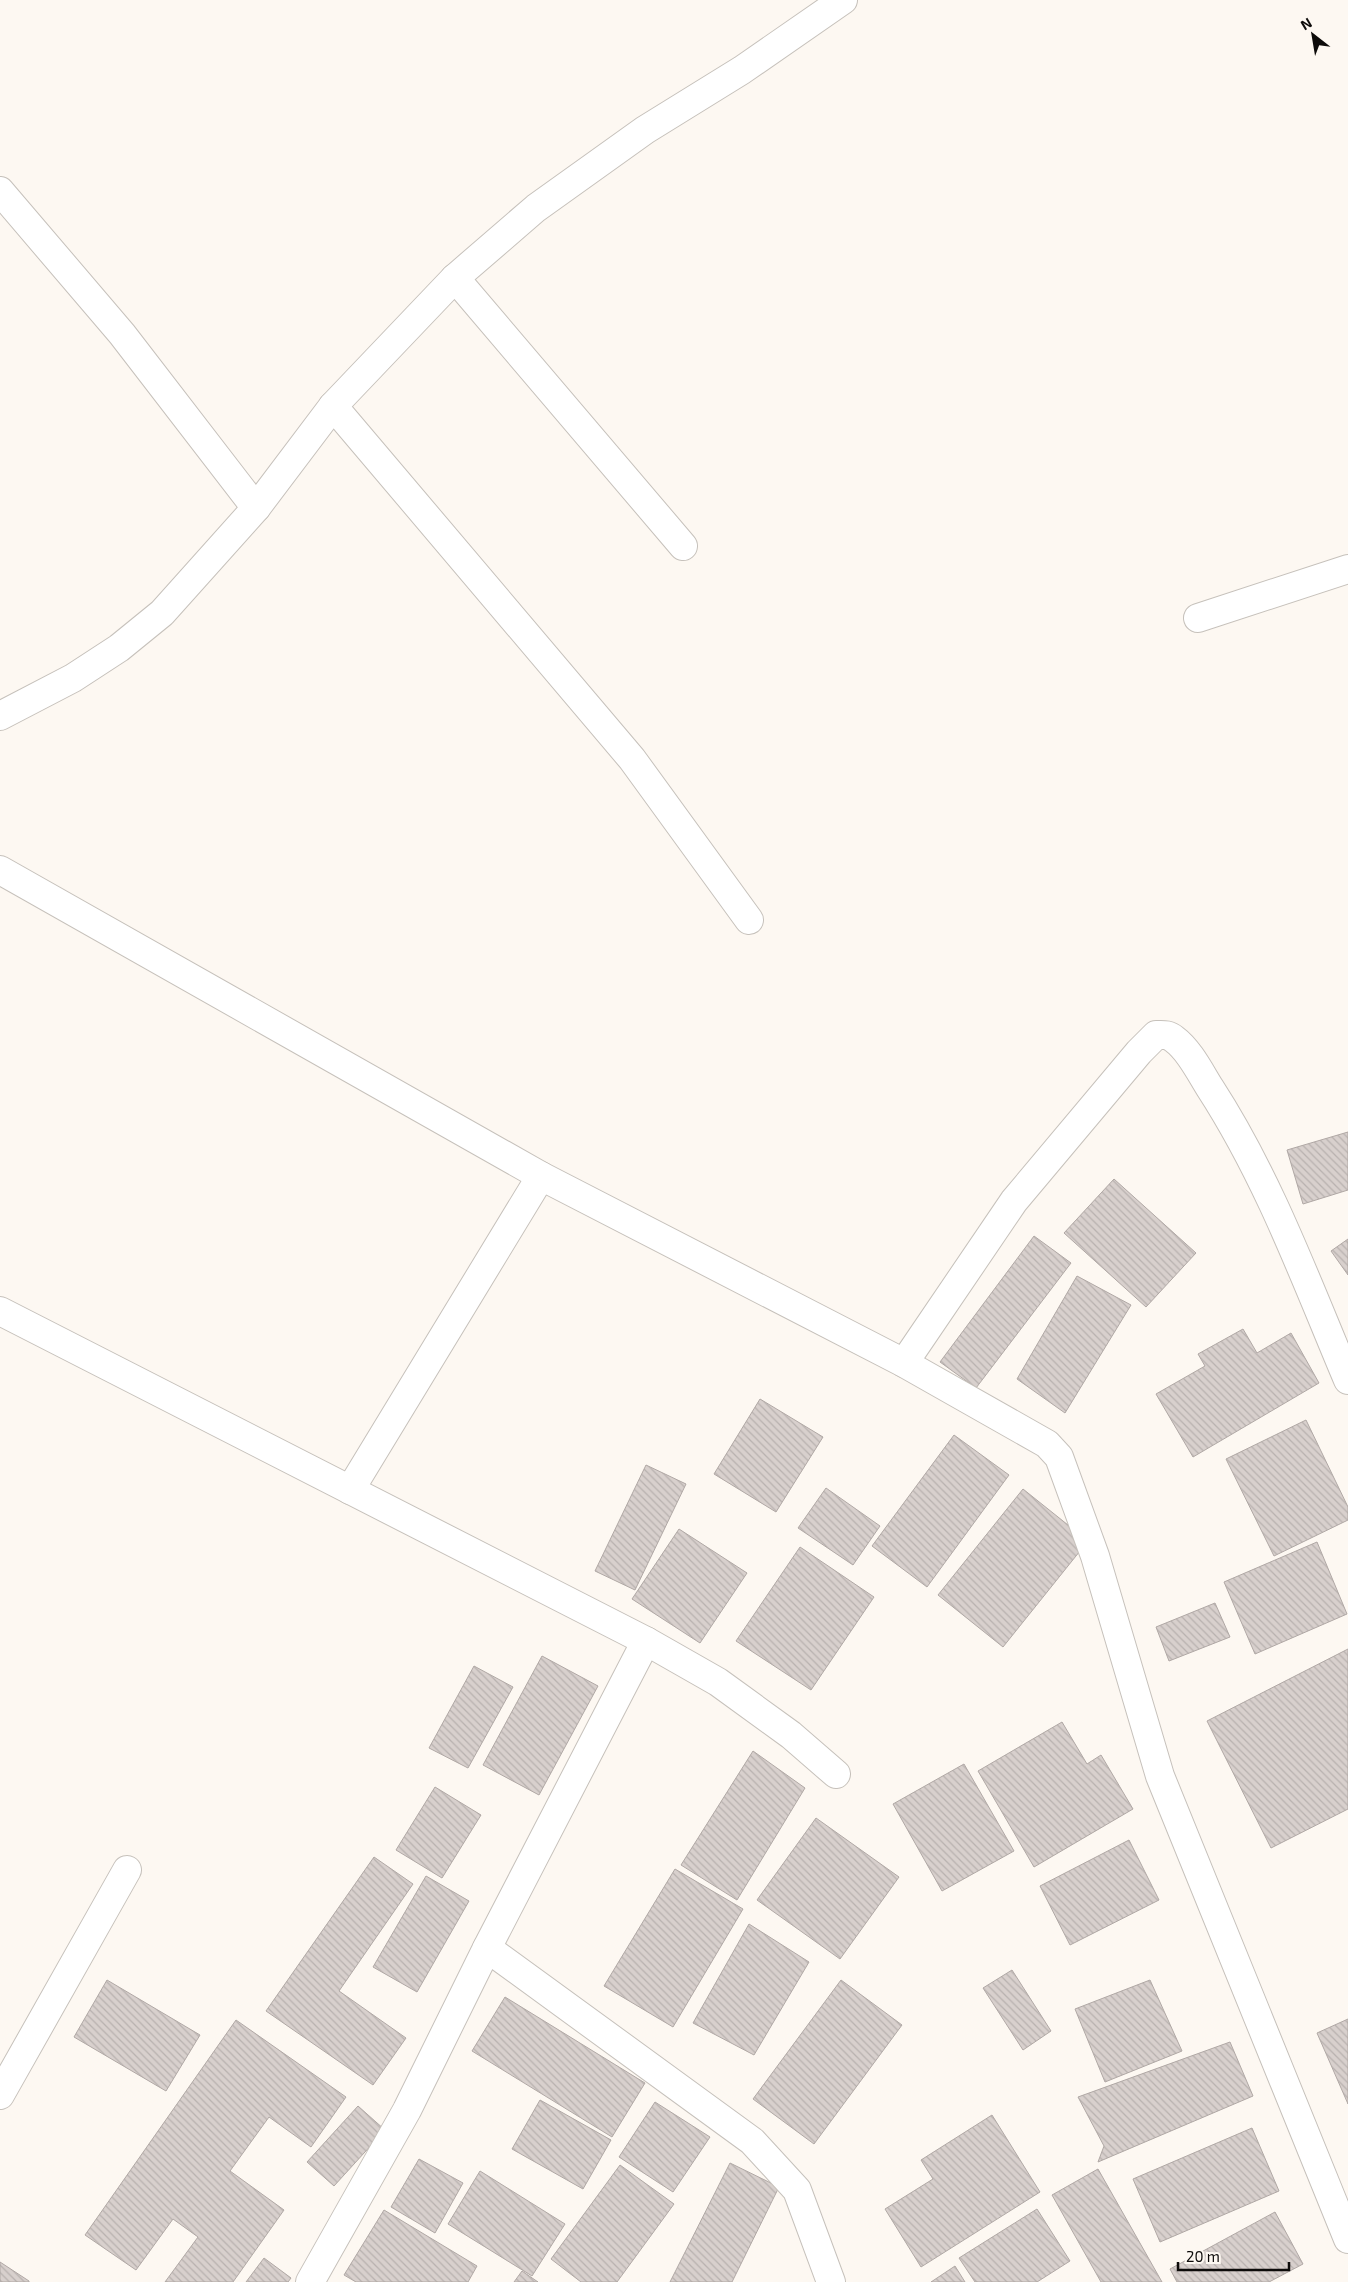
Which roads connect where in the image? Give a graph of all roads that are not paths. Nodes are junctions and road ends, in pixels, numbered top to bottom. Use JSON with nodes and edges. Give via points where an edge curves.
{"nodes":[{"id":1,"x":843,"y":0,"type":"edge"},
{"id":2,"x":0,"y":191,"type":"edge"},
{"id":3,"x":456,"y":278,"type":"junction"},
{"id":4,"x":333,"y":406,"type":"junction"},
{"id":5,"x":256,"y":508,"type":"junction"},
{"id":6,"x":683,"y":546,"type":"dead end"},
{"id":7,"x":1348,"y":569,"type":"edge"},
{"id":8,"x":1198,"y":618,"type":"dead end"},
{"id":9,"x":0,"y":716,"type":"edge"},
{"id":10,"x":0,"y":870,"type":"edge"},
{"id":11,"x":749,"y":920,"type":"dead end"},
{"id":12,"x":541,"y":1176,"type":"junction"},
{"id":13,"x":0,"y":1311,"type":"edge"},
{"id":14,"x":904,"y":1363,"type":"junction"},
{"id":15,"x":1348,"y":1380,"type":"edge"},
{"id":16,"x":350,"y":1490,"type":"junction"},
{"id":17,"x":646,"y":1640,"type":"junction"},
{"id":18,"x":836,"y":1774,"type":"dead end"},
{"id":19,"x":127,"y":1870,"type":"dead end"},
{"id":20,"x":486,"y":1948,"type":"junction"},
{"id":21,"x":0,"y":2095,"type":"edge"},
{"id":22,"x":1348,"y":2239,"type":"edge"},
{"id":23,"x":310,"y":2282,"type":"edge"},
{"id":24,"x":831,"y":2282,"type":"edge"}],
"edges":[{"from":1,"to":3,"type":"street","via":[[742,70],[646,130],[544,203]]},
{"from":2,"to":5,"type":"street","via":[[122,334]]},
{"from":3,"to":4,"type":"street"},
{"from":3,"to":6,"type":"street"},
{"from":4,"to":5,"type":"street"},
{"from":4,"to":11,"type":"street","via":[[632,759]]},
{"from":5,"to":9,"type":"street","via":[[162,613],[120,648],[73,678]]},
{"from":7,"to":8,"type":"street"},
{"from":10,"to":12,"type":"street"},
{"from":12,"to":14,"type":"street"},
{"from":12,"to":16,"type":"street"},
{"from":13,"to":16,"type":"street"},
{"from":14,"to":15,"type":"street","via":[[1014,1201],[1139,1052],[1156,1035],[1167,1035],[1176,1040],[1197,1067],[1248,1153],[1275,1206]]},
{"from":14,"to":22,"type":"street","via":[[1047,1444],[1059,1457],[1095,1556],[1160,1776]]},
{"from":16,"to":17,"type":"street"},
{"from":17,"to":18,"type":"street","via":[[718,1682],[791,1735]]},
{"from":17,"to":20,"type":"street"},
{"from":19,"to":21,"type":"street"},
{"from":20,"to":23,"type":"street","via":[[408,2110]]},
{"from":20,"to":24,"type":"street","via":[[752,2141],[797,2190]]}]}
